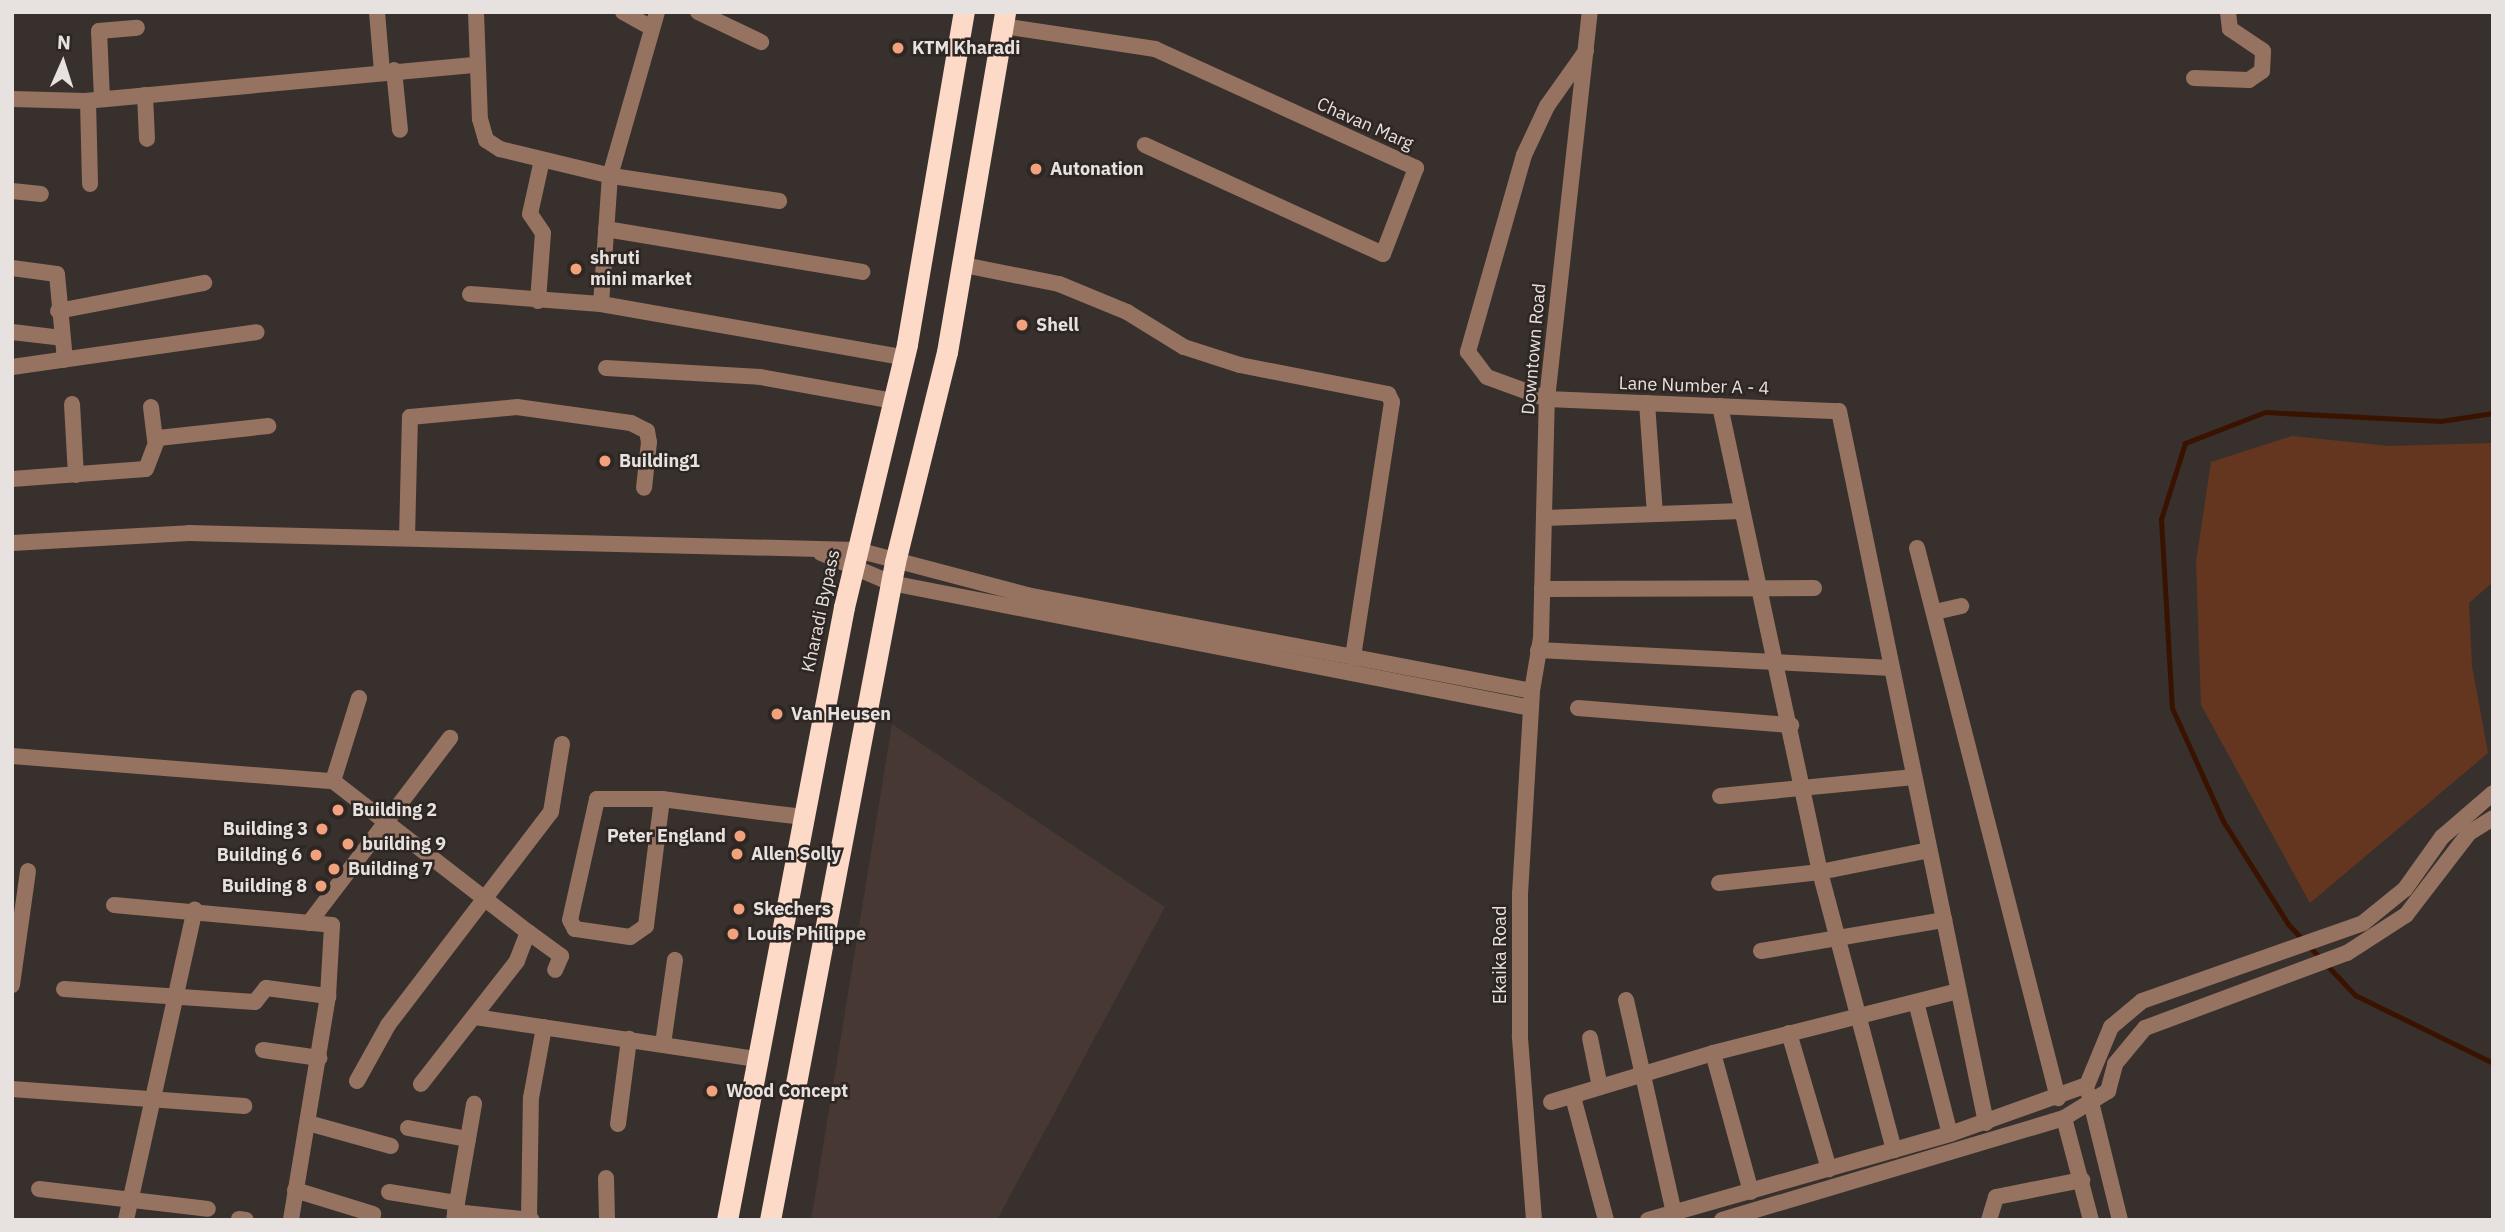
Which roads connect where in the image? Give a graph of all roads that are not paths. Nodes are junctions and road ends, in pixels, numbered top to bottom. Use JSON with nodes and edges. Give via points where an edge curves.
{"nodes":[{"id":1,"x":377,"y":12,"type":"edge"},
{"id":2,"x":476,"y":12,"type":"edge"},
{"id":3,"x":623,"y":12,"type":"edge"},
{"id":4,"x":657,"y":12,"type":"edge"},
{"id":5,"x":698,"y":12,"type":"edge"},
{"id":6,"x":964,"y":12,"type":"edge"},
{"id":7,"x":1590,"y":12,"type":"edge"},
{"id":8,"x":2228,"y":12,"type":"edge"},
{"id":9,"x":1004,"y":19,"type":"edge"},
{"id":10,"x":652,"y":28,"type":"junction"},
{"id":11,"x":137,"y":29,"type":"dead end"},
{"id":12,"x":761,"y":42,"type":"dead end"},
{"id":13,"x":1586,"y":51,"type":"junction"},
{"id":14,"x":476,"y":65,"type":"junction"},
{"id":15,"x":388,"y":71,"type":"junction"},
{"id":16,"x":2194,"y":78,"type":"dead end"},
{"id":17,"x":145,"y":94,"type":"junction"},
{"id":18,"x":13,"y":100,"type":"edge"},
{"id":19,"x":95,"y":100,"type":"junction"},
{"id":20,"x":12,"y":117,"type":"edge"},
{"id":21,"x":400,"y":130,"type":"dead end"},
{"id":22,"x":147,"y":139,"type":"dead end"},
{"id":23,"x":1145,"y":145,"type":"dead end"},
{"id":24,"x":542,"y":160,"type":"junction"},
{"id":25,"x":610,"y":176,"type":"junction"},
{"id":26,"x":90,"y":184,"type":"dead end"},
{"id":27,"x":12,"y":191,"type":"edge"},
{"id":28,"x":41,"y":194,"type":"dead end"},
{"id":29,"x":779,"y":201,"type":"dead end"},
{"id":30,"x":606,"y":229,"type":"junction"},
{"id":31,"x":964,"y":265,"type":"junction"},
{"id":32,"x":12,"y":268,"type":"edge"},
{"id":33,"x":862,"y":272,"type":"dead end"},
{"id":34,"x":204,"y":283,"type":"dead end"},
{"id":35,"x":470,"y":293,"type":"dead end"},
{"id":36,"x":538,"y":301,"type":"junction"},
{"id":37,"x":601,"y":304,"type":"junction"},
{"id":38,"x":58,"y":311,"type":"junction"},
{"id":39,"x":12,"y":332,"type":"edge"},
{"id":40,"x":257,"y":332,"type":"dead end"},
{"id":41,"x":62,"y":338,"type":"junction"},
{"id":42,"x":904,"y":357,"type":"junction"},
{"id":43,"x":65,"y":360,"type":"junction"},
{"id":44,"x":12,"y":368,"type":"edge"},
{"id":45,"x":606,"y":368,"type":"dead end"},
{"id":46,"x":1547,"y":399,"type":"junction"},
{"id":47,"x":893,"y":401,"type":"junction"},
{"id":48,"x":1647,"y":403,"type":"junction"},
{"id":49,"x":72,"y":404,"type":"dead end"},
{"id":50,"x":1720,"y":406,"type":"junction"},
{"id":51,"x":151,"y":407,"type":"dead end"},
{"id":52,"x":268,"y":426,"type":"dead end"},
{"id":53,"x":155,"y":440,"type":"junction"},
{"id":54,"x":76,"y":474,"type":"junction"},
{"id":55,"x":12,"y":479,"type":"edge"},
{"id":56,"x":644,"y":488,"type":"dead end"},
{"id":57,"x":1742,"y":511,"type":"junction"},
{"id":58,"x":1655,"y":514,"type":"junction"},
{"id":59,"x":1544,"y":518,"type":"junction"},
{"id":60,"x":407,"y":538,"type":"junction"},
{"id":61,"x":12,"y":543,"type":"edge"},
{"id":62,"x":1917,"y":548,"type":"dead end"},
{"id":63,"x":854,"y":560,"type":"junction"},
{"id":64,"x":893,"y":572,"type":"junction"},
{"id":65,"x":1758,"y":587,"type":"junction"},
{"id":66,"x":1814,"y":588,"type":"dead end"},
{"id":67,"x":1542,"y":589,"type":"junction"},
{"id":68,"x":1961,"y":606,"type":"dead end"},
{"id":69,"x":1935,"y":611,"type":"junction"},
{"id":70,"x":1538,"y":650,"type":"junction"},
{"id":71,"x":1353,"y":658,"type":"junction"},
{"id":72,"x":1774,"y":661,"type":"junction"},
{"id":73,"x":1892,"y":668,"type":"junction"},
{"id":74,"x":1532,"y":691,"type":"junction"},
{"id":75,"x":359,"y":698,"type":"dead end"},
{"id":76,"x":1531,"y":708,"type":"junction"},
{"id":77,"x":1578,"y":708,"type":"dead end"},
{"id":78,"x":1791,"y":724,"type":"junction"},
{"id":79,"x":450,"y":738,"type":"dead end"},
{"id":80,"x":562,"y":744,"type":"dead end"},
{"id":81,"x":12,"y":756,"type":"edge"},
{"id":82,"x":1914,"y":777,"type":"junction"},
{"id":83,"x":333,"y":781,"type":"junction"},
{"id":84,"x":1803,"y":788,"type":"junction"},
{"id":85,"x":2493,"y":793,"type":"edge"},
{"id":86,"x":1720,"y":796,"type":"dead end"},
{"id":87,"x":662,"y":799,"type":"junction"},
{"id":88,"x":804,"y":817,"type":"junction"},
{"id":89,"x":2493,"y":818,"type":"edge"},
{"id":90,"x":387,"y":828,"type":"junction"},
{"id":91,"x":1929,"y":850,"type":"junction"},
{"id":92,"x":27,"y":871,"type":"dead end"},
{"id":93,"x":1820,"y":873,"type":"junction"},
{"id":94,"x":1719,"y":883,"type":"dead end"},
{"id":95,"x":484,"y":898,"type":"junction"},
{"id":96,"x":114,"y":905,"type":"dead end"},
{"id":97,"x":195,"y":910,"type":"junction"},
{"id":98,"x":1944,"y":920,"type":"junction"},
{"id":99,"x":309,"y":923,"type":"junction"},
{"id":100,"x":528,"y":932,"type":"junction"},
{"id":101,"x":1836,"y":938,"type":"junction"},
{"id":102,"x":1761,"y":951,"type":"dead end"},
{"id":103,"x":2281,"y":954,"type":"junction"},
{"id":104,"x":676,"y":960,"type":"dead end"},
{"id":105,"x":555,"y":970,"type":"dead end"},
{"id":106,"x":2294,"y":975,"type":"junction"},
{"id":107,"x":12,"y":985,"type":"edge"},
{"id":108,"x":64,"y":989,"type":"dead end"},
{"id":109,"x":1958,"y":991,"type":"junction"},
{"id":110,"x":175,"y":994,"type":"junction"},
{"id":111,"x":328,"y":996,"type":"junction"},
{"id":112,"x":1626,"y":1000,"type":"dead end"},
{"id":113,"x":1916,"y":1002,"type":"junction"},
{"id":114,"x":475,"y":1017,"type":"junction"},
{"id":115,"x":1854,"y":1017,"type":"junction"},
{"id":116,"x":544,"y":1027,"type":"junction"},
{"id":117,"x":1789,"y":1033,"type":"junction"},
{"id":118,"x":1590,"y":1038,"type":"dead end"},
{"id":119,"x":629,"y":1039,"type":"junction"},
{"id":120,"x":663,"y":1044,"type":"junction"},
{"id":121,"x":263,"y":1050,"type":"dead end"},
{"id":122,"x":1713,"y":1053,"type":"junction"},
{"id":123,"x":319,"y":1058,"type":"junction"},
{"id":124,"x":757,"y":1059,"type":"junction"},
{"id":125,"x":1640,"y":1073,"type":"junction"},
{"id":126,"x":357,"y":1082,"type":"dead end"},
{"id":127,"x":421,"y":1084,"type":"dead end"},
{"id":128,"x":2087,"y":1085,"type":"junction"},
{"id":129,"x":1600,"y":1087,"type":"junction"},
{"id":130,"x":12,"y":1089,"type":"edge"},
{"id":131,"x":1573,"y":1097,"type":"junction"},
{"id":132,"x":2058,"y":1098,"type":"junction"},
{"id":133,"x":150,"y":1102,"type":"junction"},
{"id":134,"x":1551,"y":1102,"type":"dead end"},
{"id":135,"x":2091,"y":1102,"type":"junction"},
{"id":136,"x":474,"y":1104,"type":"dead end"},
{"id":137,"x":244,"y":1106,"type":"dead end"},
{"id":138,"x":2064,"y":1118,"type":"junction"},
{"id":139,"x":308,"y":1123,"type":"junction"},
{"id":140,"x":1986,"y":1123,"type":"junction"},
{"id":141,"x":618,"y":1124,"type":"dead end"},
{"id":142,"x":408,"y":1128,"type":"dead end"},
{"id":143,"x":1950,"y":1134,"type":"junction"},
{"id":144,"x":468,"y":1139,"type":"junction"},
{"id":145,"x":391,"y":1146,"type":"dead end"},
{"id":146,"x":1894,"y":1150,"type":"junction"},
{"id":147,"x":1829,"y":1169,"type":"junction"},
{"id":148,"x":606,"y":1178,"type":"dead end"},
{"id":149,"x":2082,"y":1180,"type":"junction"},
{"id":150,"x":39,"y":1189,"type":"dead end"},
{"id":151,"x":295,"y":1190,"type":"junction"},
{"id":152,"x":388,"y":1192,"type":"dead end"},
{"id":153,"x":1751,"y":1192,"type":"junction"},
{"id":154,"x":128,"y":1199,"type":"junction"},
{"id":155,"x":208,"y":1209,"type":"dead end"},
{"id":156,"x":455,"y":1212,"type":"edge"},
{"id":157,"x":1674,"y":1213,"type":"junction"},
{"id":158,"x":373,"y":1214,"type":"dead end"},
{"id":159,"x":125,"y":1220,"type":"edge"},
{"id":160,"x":291,"y":1220,"type":"edge"},
{"id":161,"x":530,"y":1220,"type":"edge"},
{"id":162,"x":607,"y":1220,"type":"edge"},
{"id":163,"x":727,"y":1220,"type":"edge"},
{"id":164,"x":770,"y":1220,"type":"edge"},
{"id":165,"x":1534,"y":1220,"type":"edge"},
{"id":166,"x":1606,"y":1220,"type":"edge"},
{"id":167,"x":1648,"y":1220,"type":"edge"},
{"id":168,"x":1722,"y":1220,"type":"edge"},
{"id":169,"x":1989,"y":1220,"type":"edge"},
{"id":170,"x":2091,"y":1220,"type":"edge"},
{"id":171,"x":2120,"y":1220,"type":"edge"}],
"edges":[{"from":1,"to":15,"type":"street"},
{"from":2,"to":14,"type":"street"},
{"from":3,"to":10,"type":"street"},
{"from":4,"to":10,"type":"street"},
{"from":5,"to":12,"type":"street"},
{"from":6,"to":42,"type":"highway","name":"Kharadi Bypass"},
{"from":7,"to":13,"type":"street","name":"Downtown Road"},
{"from":8,"to":16,"type":"street","via":[[2230,29],[2263,51],[2262,71],[2249,80]]},
{"from":9,"to":23,"type":"street","name":"Chavan Marg","via":[[1155,49],[1416,168],[1383,254]]},
{"from":9,"to":31,"type":"highway"},
{"from":10,"to":25,"type":"street"},
{"from":11,"to":19,"type":"street","via":[[99,31]]},
{"from":13,"to":46,"type":"street","name":"Downtown Road"},
{"from":13,"to":46,"type":"street","name":"Lane Number A - 4","via":[[1546,106],[1524,155],[1468,352],[1487,377]]},
{"from":14,"to":15,"type":"street"},
{"from":14,"to":24,"type":"street","via":[[486,140]]},
{"from":15,"to":17,"type":"street"},
{"from":15,"to":21,"type":"street"},
{"from":17,"to":19,"type":"street"},
{"from":17,"to":22,"type":"street"},
{"from":18,"to":19,"type":"street"},
{"from":18,"to":20,"type":"street"},
{"from":19,"to":26,"type":"street"},
{"from":24,"to":25,"type":"street"},
{"from":24,"to":36,"type":"street","via":[[530,214],[542,233]]},
{"from":25,"to":29,"type":"street"},
{"from":25,"to":30,"type":"street"},
{"from":27,"to":28,"type":"street"},
{"from":30,"to":33,"type":"street"},
{"from":30,"to":37,"type":"street"},
{"from":31,"to":64,"type":"highway"},
{"from":31,"to":71,"type":"street","via":[[1059,284],[1127,312],[1184,347],[1240,365],[1388,394]]},
{"from":32,"to":38,"type":"street","via":[[57,274]]},
{"from":34,"to":38,"type":"street"},
{"from":35,"to":36,"type":"street"},
{"from":36,"to":37,"type":"street"},
{"from":37,"to":42,"type":"street"},
{"from":38,"to":41,"type":"street"},
{"from":39,"to":41,"type":"street"},
{"from":40,"to":43,"type":"street"},
{"from":41,"to":43,"type":"street"},
{"from":42,"to":47,"type":"highway","name":"Kharadi Bypass"},
{"from":43,"to":44,"type":"street"},
{"from":45,"to":47,"type":"street","via":[[760,377]]},
{"from":46,"to":48,"type":"street","name":"Lane Number A - 4"},
{"from":46,"to":59,"type":"street","name":"Downtown Road"},
{"from":47,"to":63,"type":"highway","name":"Kharadi Bypass"},
{"from":48,"to":50,"type":"street","name":"Lane Number A - 4"},
{"from":48,"to":58,"type":"street"},
{"from":49,"to":54,"type":"street"},
{"from":50,"to":57,"type":"street"},
{"from":50,"to":73,"type":"street","name":"Lane Number A - 4","via":[[1839,411]]},
{"from":51,"to":53,"type":"street"},
{"from":52,"to":53,"type":"street"},
{"from":53,"to":54,"type":"street","via":[[153,462],[146,469]]},
{"from":54,"to":55,"type":"street"},
{"from":56,"to":60,"type":"street","via":[[647,431],[631,423],[517,407],[410,417]]},
{"from":57,"to":58,"type":"street"},
{"from":57,"to":65,"type":"street"},
{"from":58,"to":59,"type":"street"},
{"from":59,"to":67,"type":"street","name":"Downtown Road"},
{"from":60,"to":61,"type":"street","via":[[189,533]]},
{"from":60,"to":63,"type":"street","via":[[819,552]]},
{"from":62,"to":69,"type":"street"},
{"from":63,"to":64,"type":"street"},
{"from":63,"to":88,"type":"highway","name":"Kharadi Bypass"},
{"from":64,"to":71,"type":"street"},
{"from":64,"to":76,"type":"street"},
{"from":64,"to":164,"type":"highway"},
{"from":65,"to":66,"type":"street"},
{"from":65,"to":67,"type":"street"},
{"from":65,"to":72,"type":"street"},
{"from":67,"to":70,"type":"street","name":"Downtown Road"},
{"from":68,"to":69,"type":"street"},
{"from":69,"to":132,"type":"street"},
{"from":70,"to":72,"type":"street"},
{"from":70,"to":74,"type":"street","name":"Downtown Road"},
{"from":71,"to":74,"type":"street"},
{"from":72,"to":73,"type":"street"},
{"from":72,"to":78,"type":"street"},
{"from":73,"to":82,"type":"street"},
{"from":74,"to":76,"type":"street","name":"Ekaika Road"},
{"from":75,"to":83,"type":"street"},
{"from":76,"to":165,"type":"street","name":"Ekaika Road","via":[[1518,981]]},
{"from":77,"to":78,"type":"street"},
{"from":78,"to":84,"type":"street"},
{"from":79,"to":90,"type":"street"},
{"from":80,"to":95,"type":"street","via":[[551,812]]},
{"from":81,"to":83,"type":"street"},
{"from":82,"to":84,"type":"street"},
{"from":82,"to":91,"type":"street"},
{"from":83,"to":90,"type":"street"},
{"from":84,"to":86,"type":"street"},
{"from":84,"to":93,"type":"street"},
{"from":85,"to":103,"type":"street","via":[[2442,837],[2405,889],[2363,923]]},
{"from":87,"to":87,"type":"street","via":[[646,926],[630,937],[575,929],[570,920],[597,799]]},
{"from":87,"to":88,"type":"street"},
{"from":88,"to":124,"type":"highway","name":"Kharadi Bypass"},
{"from":89,"to":106,"type":"street","via":[[2469,833],[2406,915],[2347,953]]},
{"from":90,"to":95,"type":"street"},
{"from":90,"to":99,"type":"street"},
{"from":91,"to":93,"type":"street"},
{"from":91,"to":98,"type":"street"},
{"from":92,"to":107,"type":"street"},
{"from":93,"to":94,"type":"street"},
{"from":93,"to":101,"type":"street"},
{"from":95,"to":100,"type":"street"},
{"from":95,"to":126,"type":"street","via":[[388,1025]]},
{"from":96,"to":97,"type":"street"},
{"from":97,"to":99,"type":"street"},
{"from":97,"to":110,"type":"street"},
{"from":98,"to":101,"type":"street"},
{"from":98,"to":109,"type":"street"},
{"from":99,"to":111,"type":"street","via":[[332,925]]},
{"from":100,"to":105,"type":"street","via":[[561,956]]},
{"from":100,"to":114,"type":"street","via":[[517,961]]},
{"from":101,"to":102,"type":"street"},
{"from":101,"to":115,"type":"street"},
{"from":103,"to":106,"type":"street"},
{"from":103,"to":128,"type":"street","via":[[2142,1001],[2111,1027],[2093,1058]]},
{"from":104,"to":120,"type":"street"},
{"from":106,"to":135,"type":"street","via":[[2145,1028],[2115,1064],[2108,1091]]},
{"from":108,"to":110,"type":"street"},
{"from":109,"to":113,"type":"street"},
{"from":109,"to":140,"type":"street"},
{"from":110,"to":111,"type":"street","via":[[255,1002],[266,988]]},
{"from":110,"to":133,"type":"street"},
{"from":111,"to":123,"type":"street"},
{"from":112,"to":125,"type":"street"},
{"from":113,"to":115,"type":"street"},
{"from":113,"to":143,"type":"street"},
{"from":114,"to":116,"type":"street"},
{"from":114,"to":127,"type":"street"},
{"from":115,"to":117,"type":"street"},
{"from":115,"to":146,"type":"street"},
{"from":116,"to":119,"type":"street"},
{"from":116,"to":161,"type":"street","via":[[531,1098]]},
{"from":117,"to":122,"type":"street"},
{"from":117,"to":147,"type":"street"},
{"from":118,"to":129,"type":"street"},
{"from":119,"to":120,"type":"street"},
{"from":119,"to":141,"type":"street"},
{"from":120,"to":124,"type":"street"},
{"from":121,"to":123,"type":"street"},
{"from":122,"to":125,"type":"street"},
{"from":122,"to":153,"type":"street"},
{"from":123,"to":139,"type":"street"},
{"from":124,"to":163,"type":"highway","name":"Kharadi Bypass"},
{"from":125,"to":129,"type":"street"},
{"from":125,"to":157,"type":"street"},
{"from":128,"to":132,"type":"street"},
{"from":128,"to":135,"type":"street"},
{"from":129,"to":131,"type":"street"},
{"from":130,"to":133,"type":"street"},
{"from":131,"to":134,"type":"street"},
{"from":131,"to":166,"type":"street"},
{"from":132,"to":140,"type":"street"},
{"from":133,"to":137,"type":"street"},
{"from":133,"to":154,"type":"street"},
{"from":135,"to":138,"type":"street"},
{"from":135,"to":171,"type":"street"},
{"from":136,"to":144,"type":"street"},
{"from":138,"to":149,"type":"street"},
{"from":138,"to":168,"type":"street"},
{"from":139,"to":145,"type":"street"},
{"from":139,"to":151,"type":"street"},
{"from":140,"to":143,"type":"street"},
{"from":142,"to":144,"type":"street"},
{"from":143,"to":146,"type":"street"},
{"from":144,"to":156,"type":"street"},
{"from":146,"to":147,"type":"street"},
{"from":147,"to":153,"type":"street"},
{"from":148,"to":162,"type":"street"},
{"from":149,"to":169,"type":"street","via":[[1996,1197]]},
{"from":149,"to":170,"type":"street"},
{"from":150,"to":154,"type":"street"},
{"from":151,"to":158,"type":"street"},
{"from":151,"to":160,"type":"street"},
{"from":152,"to":156,"type":"street"},
{"from":153,"to":157,"type":"street"},
{"from":154,"to":155,"type":"street"},
{"from":154,"to":159,"type":"street"},
{"from":156,"to":161,"type":"street"},
{"from":157,"to":167,"type":"street"}]}
